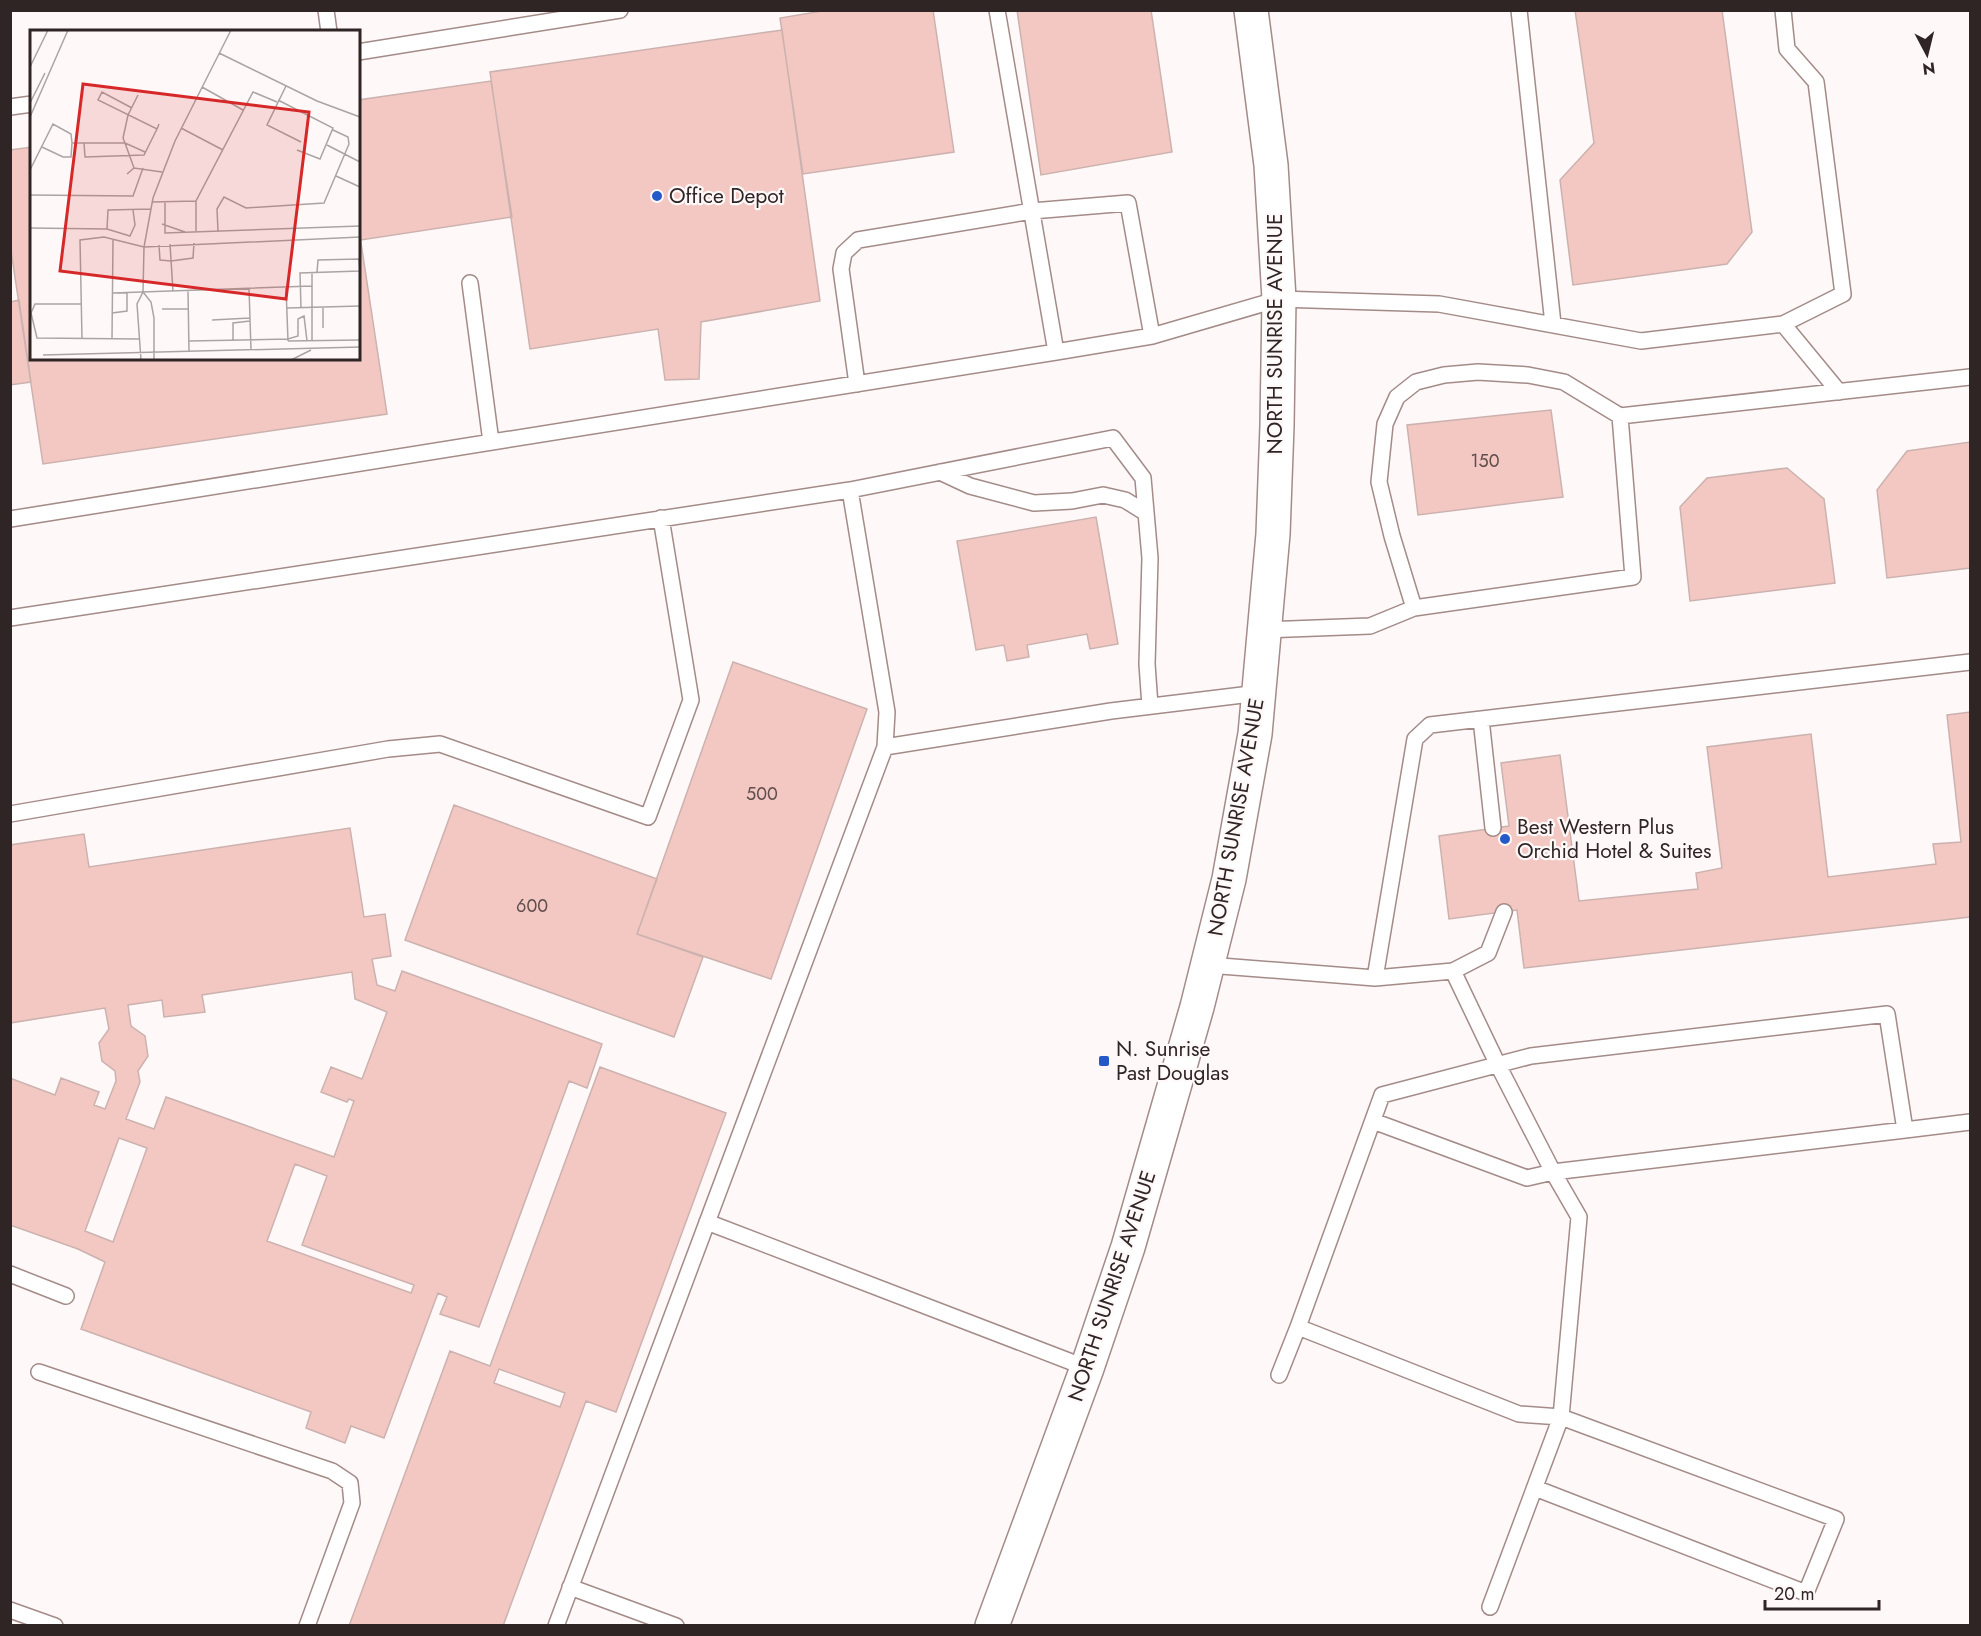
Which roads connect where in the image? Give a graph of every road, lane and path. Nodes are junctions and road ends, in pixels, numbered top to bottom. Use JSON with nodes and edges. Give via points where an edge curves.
{"nodes":[{"id":1,"x":326,"y":10,"type":"edge"},
{"id":2,"x":620,"y":10,"type":"edge"},
{"id":3,"x":997,"y":10,"type":"edge"},
{"id":4,"x":1251,"y":10,"type":"edge"},
{"id":5,"x":1520,"y":10,"type":"edge"},
{"id":6,"x":1783,"y":10,"type":"edge"},
{"id":7,"x":329,"y":30,"type":"edge"},
{"id":8,"x":360,"y":52,"type":"edge"},
{"id":9,"x":30,"y":104,"type":"edge"},
{"id":10,"x":11,"y":105,"type":"edge"},
{"id":11,"x":1032,"y":211,"type":"junction"},
{"id":12,"x":470,"y":283,"type":"dead end"},
{"id":13,"x":1279,"y":299,"type":"junction"},
{"id":14,"x":1553,"y":324,"type":"junction"},
{"id":15,"x":1783,"y":324,"type":"junction"},
{"id":16,"x":1152,"y":336,"type":"junction"},
{"id":17,"x":1056,"y":352,"type":"junction"},
{"id":18,"x":1971,"y":377,"type":"edge"},
{"id":19,"x":857,"y":384,"type":"junction"},
{"id":20,"x":1839,"y":392,"type":"junction"},
{"id":21,"x":1620,"y":416,"type":"junction"},
{"id":22,"x":491,"y":442,"type":"junction"},
{"id":23,"x":940,"y":472,"type":"junction"},
{"id":24,"x":850,"y":490,"type":"junction"},
{"id":25,"x":1146,"y":513,"type":"junction"},
{"id":26,"x":661,"y":518,"type":"junction"},
{"id":27,"x":10,"y":519,"type":"edge"},
{"id":28,"x":1414,"y":608,"type":"junction"},
{"id":29,"x":10,"y":618,"type":"edge"},
{"id":30,"x":1265,"y":630,"type":"junction"},
{"id":31,"x":1971,"y":663,"type":"edge"},
{"id":32,"x":1259,"y":693,"type":"junction"},
{"id":33,"x":1150,"y":706,"type":"junction"},
{"id":34,"x":1481,"y":719,"type":"junction"},
{"id":35,"x":885,"y":747,"type":"junction"},
{"id":36,"x":10,"y":814,"type":"edge"},
{"id":37,"x":1493,"y":828,"type":"dead end"},
{"id":38,"x":1504,"y":912,"type":"dead end"},
{"id":39,"x":1208,"y":965,"type":"junction"},
{"id":40,"x":1453,"y":970,"type":"junction"},
{"id":41,"x":1375,"y":978,"type":"junction"},
{"id":42,"x":1498,"y":1065,"type":"junction"},
{"id":43,"x":1373,"y":1122,"type":"junction"},
{"id":44,"x":1971,"y":1122,"type":"edge"},
{"id":45,"x":1905,"y":1131,"type":"junction"},
{"id":46,"x":1553,"y":1172,"type":"junction"},
{"id":47,"x":707,"y":1222,"type":"junction"},
{"id":48,"x":10,"y":1274,"type":"edge"},
{"id":49,"x":66,"y":1296,"type":"dead end"},
{"id":50,"x":1298,"y":1327,"type":"junction"},
{"id":51,"x":1087,"y":1368,"type":"junction"},
{"id":52,"x":39,"y":1372,"type":"dead end"},
{"id":53,"x":1279,"y":1375,"type":"dead end"},
{"id":54,"x":1561,"y":1417,"type":"junction"},
{"id":55,"x":1535,"y":1488,"type":"junction"},
{"id":56,"x":570,"y":1587,"type":"junction"},
{"id":57,"x":1490,"y":1606,"type":"dead end"},
{"id":58,"x":10,"y":1610,"type":"edge"},
{"id":59,"x":55,"y":1626,"type":"edge"},
{"id":60,"x":307,"y":1626,"type":"edge"},
{"id":61,"x":556,"y":1626,"type":"edge"},
{"id":62,"x":676,"y":1626,"type":"edge"},
{"id":63,"x":993,"y":1626,"type":"edge"}],
"edges":[{"from":1,"to":7,"type":"lane"},
{"from":2,"to":8,"type":"lane"},
{"from":3,"to":11,"type":"lane"},
{"from":4,"to":13,"type":"main road","name":"NORTH SUNRISE AVENUE","via":[[1271,165]]},
{"from":5,"to":14,"type":"lane"},
{"from":6,"to":15,"type":"lane","via":[[1787,49],[1816,81],[1844,294]]},
{"from":9,"to":10,"type":"lane"},
{"from":11,"to":16,"type":"lane","via":[[1128,203]]},
{"from":11,"to":17,"type":"lane"},
{"from":11,"to":19,"type":"lane","via":[[858,240],[844,253],[841,268]]},
{"from":12,"to":22,"type":"lane"},
{"from":13,"to":14,"type":"lane","via":[[1440,304]]},
{"from":13,"to":16,"type":"lane"},
{"from":13,"to":30,"type":"main road","name":"NORTH SUNRISE AVENUE","via":[[1275,491]]},
{"from":14,"to":15,"type":"lane","via":[[1641,341]]},
{"from":15,"to":20,"type":"lane"},
{"from":16,"to":17,"type":"lane"},
{"from":17,"to":19,"type":"lane"},
{"from":18,"to":20,"type":"lane"},
{"from":19,"to":22,"type":"lane"},
{"from":20,"to":21,"type":"lane"},
{"from":21,"to":28,"type":"lane","via":[[1633,577]]},
{"from":21,"to":28,"type":"lane","via":[[1564,382],[1528,375],[1444,375],[1416,382],[1397,397],[1385,424],[1378,482]]},
{"from":22,"to":27,"type":"lane"},
{"from":23,"to":24,"type":"lane"},
{"from":23,"to":25,"type":"lane","via":[[970,486],[1034,503],[1103,495]]},
{"from":23,"to":25,"type":"lane","via":[[1113,438],[1143,478]]},
{"from":24,"to":26,"type":"lane"},
{"from":24,"to":35,"type":"lane","via":[[887,712]]},
{"from":25,"to":33,"type":"lane","via":[[1150,558]]},
{"from":26,"to":29,"type":"lane"},
{"from":26,"to":36,"type":"lane","via":[[691,700],[648,817],[440,744],[388,749]]},
{"from":28,"to":30,"type":"lane","via":[[1370,626]]},
{"from":30,"to":32,"type":"main road","name":"NORTH SUNRISE AVENUE"},
{"from":31,"to":34,"type":"lane"},
{"from":32,"to":33,"type":"lane"},
{"from":32,"to":39,"type":"main road","name":"NORTH SUNRISE AVENUE","via":[[1229,879]]},
{"from":33,"to":35,"type":"lane"},
{"from":34,"to":37,"type":"lane"},
{"from":34,"to":41,"type":"lane","via":[[1430,724],[1415,739]]},
{"from":35,"to":47,"type":"lane"},
{"from":38,"to":40,"type":"lane","via":[[1488,953]]},
{"from":39,"to":41,"type":"lane"},
{"from":39,"to":51,"type":"main road","name":"NORTH SUNRISE AVENUE","via":[[1128,1247]]},
{"from":40,"to":41,"type":"lane"},
{"from":40,"to":42,"type":"lane"},
{"from":42,"to":43,"type":"lane","via":[[1382,1095]]},
{"from":42,"to":45,"type":"lane","via":[[1531,1056],[1887,1014]]},
{"from":42,"to":46,"type":"lane"},
{"from":43,"to":46,"type":"lane","via":[[1527,1178]]},
{"from":43,"to":50,"type":"lane"},
{"from":44,"to":45,"type":"lane"},
{"from":45,"to":46,"type":"lane"},
{"from":46,"to":54,"type":"lane","via":[[1579,1217]]},
{"from":47,"to":51,"type":"lane"},
{"from":47,"to":56,"type":"lane"},
{"from":48,"to":49,"type":"lane"},
{"from":50,"to":53,"type":"lane"},
{"from":50,"to":54,"type":"lane","via":[[1519,1414]]},
{"from":51,"to":63,"type":"main road","name":"NORTH SUNRISE AVENUE"},
{"from":52,"to":60,"type":"lane","via":[[333,1471],[350,1483],[352,1503]]},
{"from":54,"to":55,"type":"lane"},
{"from":54,"to":55,"type":"lane","via":[[1836,1519],[1806,1593]]},
{"from":55,"to":57,"type":"lane"},
{"from":56,"to":61,"type":"lane"},
{"from":56,"to":62,"type":"lane"},
{"from":58,"to":59,"type":"lane"}]}
